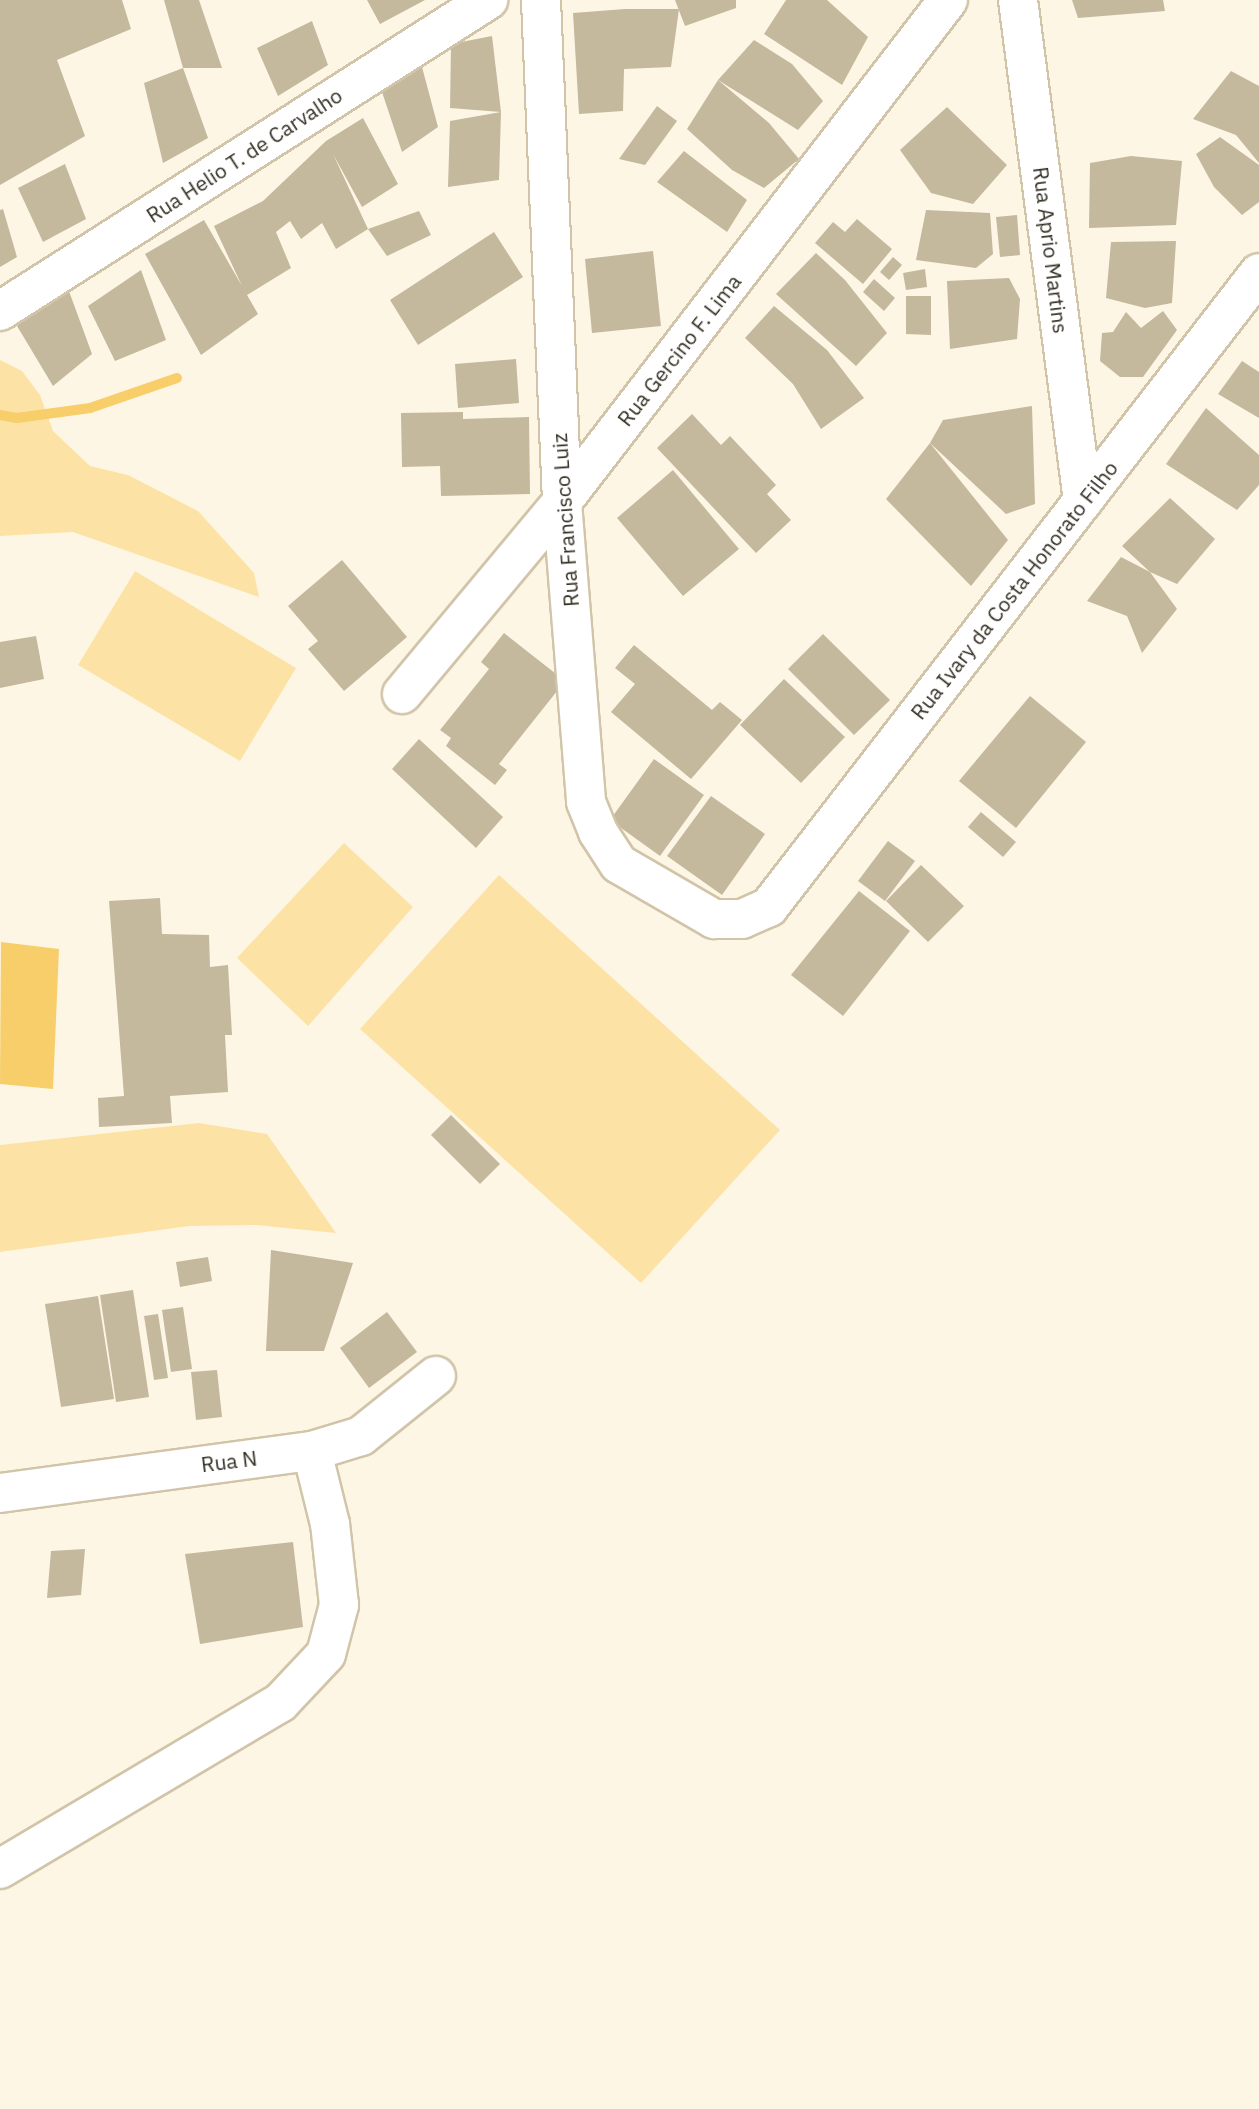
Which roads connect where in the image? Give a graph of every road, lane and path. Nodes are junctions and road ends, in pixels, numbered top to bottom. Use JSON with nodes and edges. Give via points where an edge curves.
{"nodes":[{"id":1,"x":488,"y":0,"type":"edge"},
{"id":2,"x":541,"y":0,"type":"edge"},
{"id":3,"x":948,"y":0,"type":"edge"},
{"id":4,"x":1018,"y":0,"type":"edge"},
{"id":5,"x":1259,"y":273,"type":"edge"},
{"id":6,"x":0,"y":310,"type":"edge"},
{"id":7,"x":1083,"y":501,"type":"junction"},
{"id":8,"x":562,"y":502,"type":"junction"},
{"id":9,"x":402,"y":694,"type":"dead end"},
{"id":10,"x":769,"y":907,"type":"joint"},
{"id":11,"x":436,"y":1376,"type":"dead end"},
{"id":12,"x":313,"y":1451,"type":"junction"},
{"id":13,"x":0,"y":1493,"type":"edge"},
{"id":14,"x":0,"y":1869,"type":"edge"}],
"edges":[{"from":1,"to":6,"type":"street","name":"Rua Helio T. de Carvalho"},
{"from":2,"to":8,"type":"street","name":"Rua Francisco Luiz"},
{"from":3,"to":8,"type":"street","name":"Rua Gercino F. Lima"},
{"from":4,"to":7,"type":"street","name":"Rua Aprio Martins"},
{"from":5,"to":7,"type":"street","name":"Rua Ivary da Costa Honorato Filho"},
{"from":7,"to":10,"type":"street","name":"Rua Ivary da Costa Honorato Filho"},
{"from":8,"to":9,"type":"street","name":"Rua Gercino F. Lima"},
{"from":8,"to":10,"type":"street","name":"Rua Francisco Luiz","via":[[586,802],[598,832],[619,864],[714,919],[743,919]]},
{"from":11,"to":12,"type":"street","name":"Rua N","via":[[361,1436]]},
{"from":12,"to":13,"type":"street","name":"Rua N"},
{"from":12,"to":14,"type":"street","via":[[330,1524],[339,1605],[326,1654],[280,1703]]}]}
